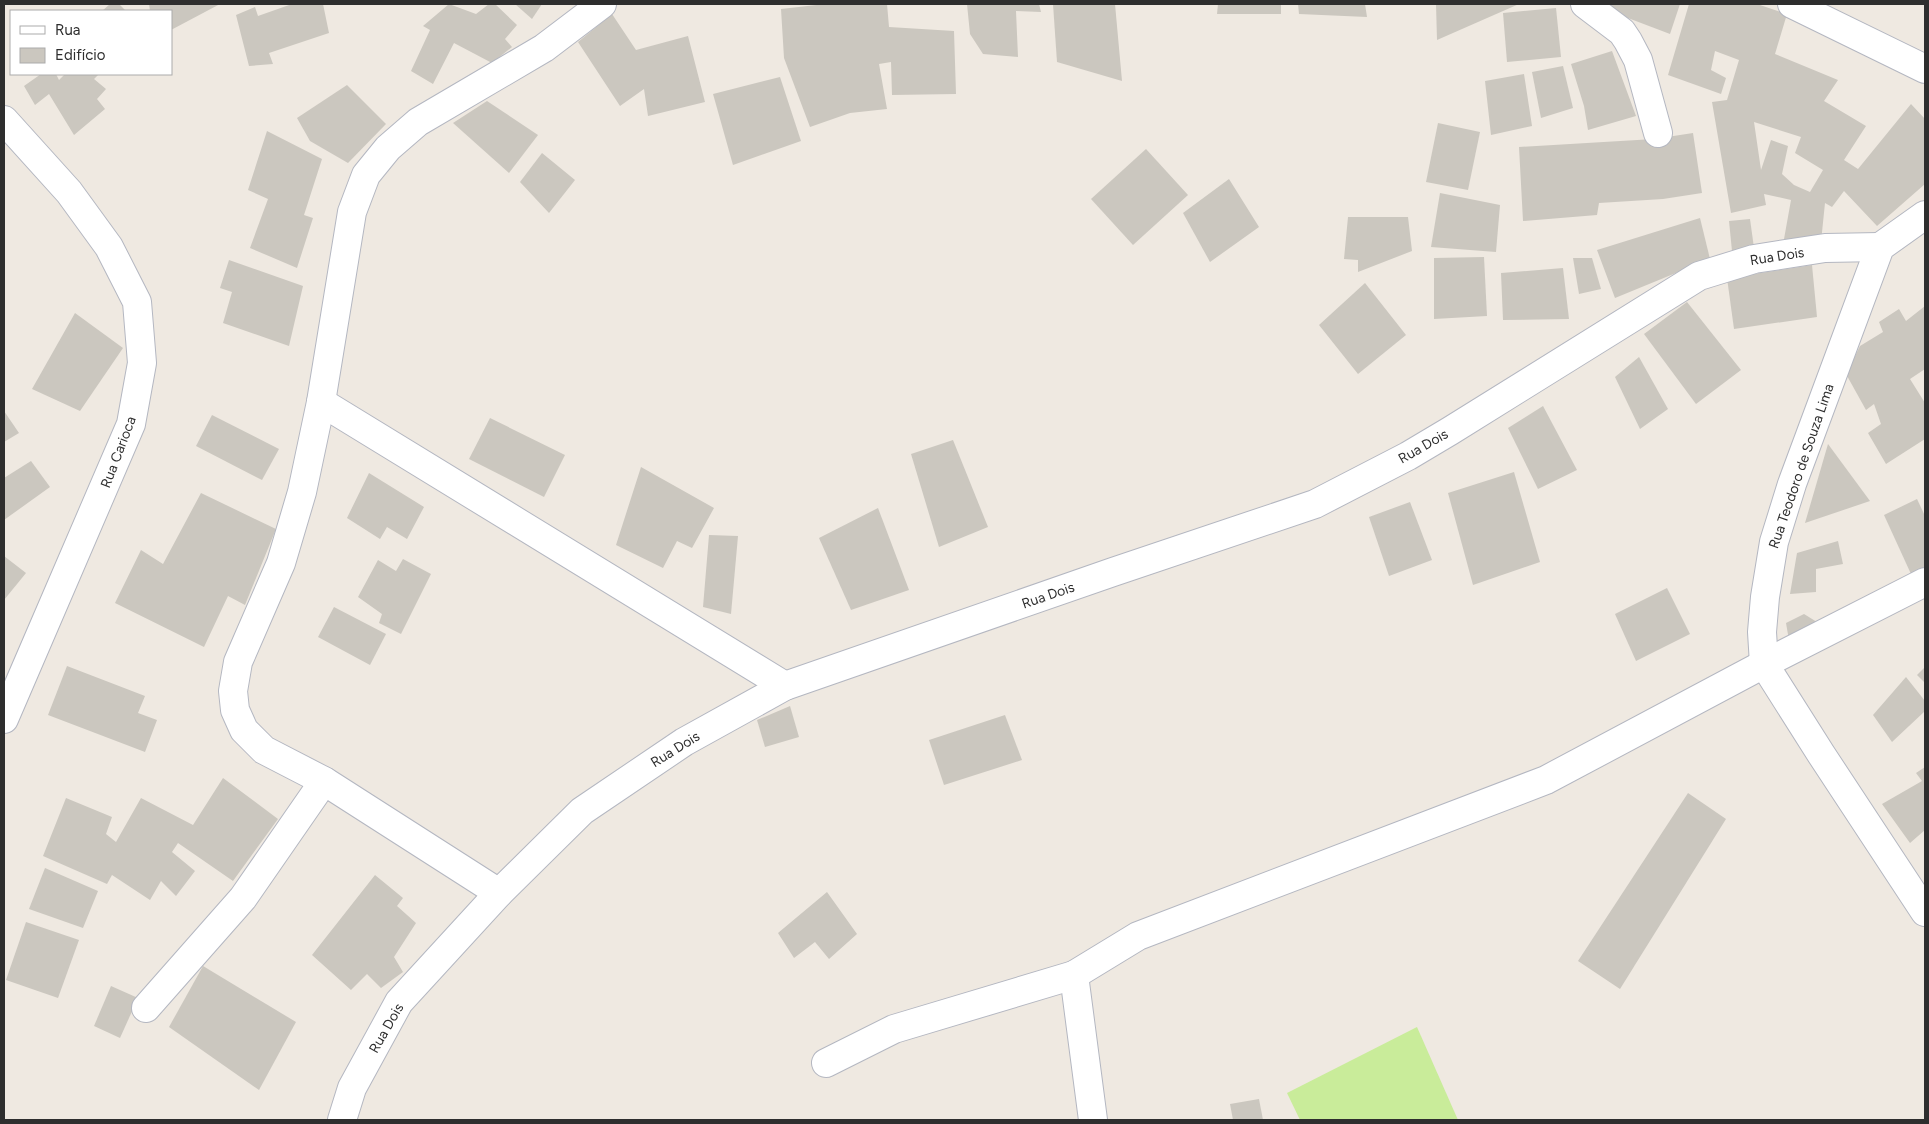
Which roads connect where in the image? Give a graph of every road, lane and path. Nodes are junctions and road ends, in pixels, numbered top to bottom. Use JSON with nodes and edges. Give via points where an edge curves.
{"nodes":[{"id":1,"x":602,"y":4,"type":"edge"},
{"id":2,"x":1585,"y":4,"type":"edge"},
{"id":3,"x":1792,"y":4,"type":"edge"},
{"id":4,"x":1925,"y":69,"type":"edge"},
{"id":5,"x":4,"y":120,"type":"edge"},
{"id":6,"x":1658,"y":133,"type":"dead end"},
{"id":7,"x":1925,"y":215,"type":"edge"},
{"id":8,"x":1880,"y":247,"type":"junction"},
{"id":9,"x":321,"y":402,"type":"junction"},
{"id":10,"x":1925,"y":582,"type":"edge"},
{"id":11,"x":1764,"y":664,"type":"junction"},
{"id":12,"x":785,"y":686,"type":"junction"},
{"id":13,"x":4,"y":719,"type":"edge"},
{"id":14,"x":324,"y":781,"type":"junction"},
{"id":15,"x":499,"y":894,"type":"junction"},
{"id":16,"x":1925,"y":912,"type":"edge"},
{"id":17,"x":1074,"y":975,"type":"junction"},
{"id":18,"x":146,"y":1008,"type":"dead end"},
{"id":19,"x":826,"y":1064,"type":"dead end"},
{"id":20,"x":342,"y":1120,"type":"edge"},
{"id":21,"x":1093,"y":1120,"type":"edge"}],
"edges":[{"from":1,"to":9,"type":"street","via":[[544,48],[418,122],[388,148],[366,175],[352,212]]},
{"from":2,"to":6,"type":"street","via":[[1622,32],[1628,41],[1638,60]]},
{"from":3,"to":4,"type":"street"},
{"from":5,"to":13,"type":"street","name":"Rua Carioca","via":[[69,192],[109,247],[137,302],[142,363],[131,424]]},
{"from":7,"to":8,"type":"street"},
{"from":8,"to":11,"type":"street","name":"Rua Teodoro de Souza Lima","via":[[1792,484],[1774,542],[1765,597]]},
{"from":8,"to":12,"type":"street","name":"Rua Dois","via":[[1826,248],[1754,259],[1699,276],[1433,441],[1315,504]]},
{"from":9,"to":12,"type":"street"},
{"from":9,"to":14,"type":"street","via":[[302,492],[281,563],[238,662],[233,690],[235,710],[244,730],[264,750]]},
{"from":10,"to":11,"type":"street"},
{"from":11,"to":16,"type":"street"},
{"from":11,"to":17,"type":"street","via":[[1546,780],[1138,936]]},
{"from":12,"to":15,"type":"street","name":"Rua Dois","via":[[684,742],[582,811]]},
{"from":14,"to":15,"type":"street"},
{"from":14,"to":18,"type":"street","via":[[243,898]]},
{"from":15,"to":20,"type":"street","name":"Rua Dois","via":[[399,1002],[352,1088]]},
{"from":17,"to":19,"type":"street","via":[[894,1030]]},
{"from":17,"to":21,"type":"street"}]}
